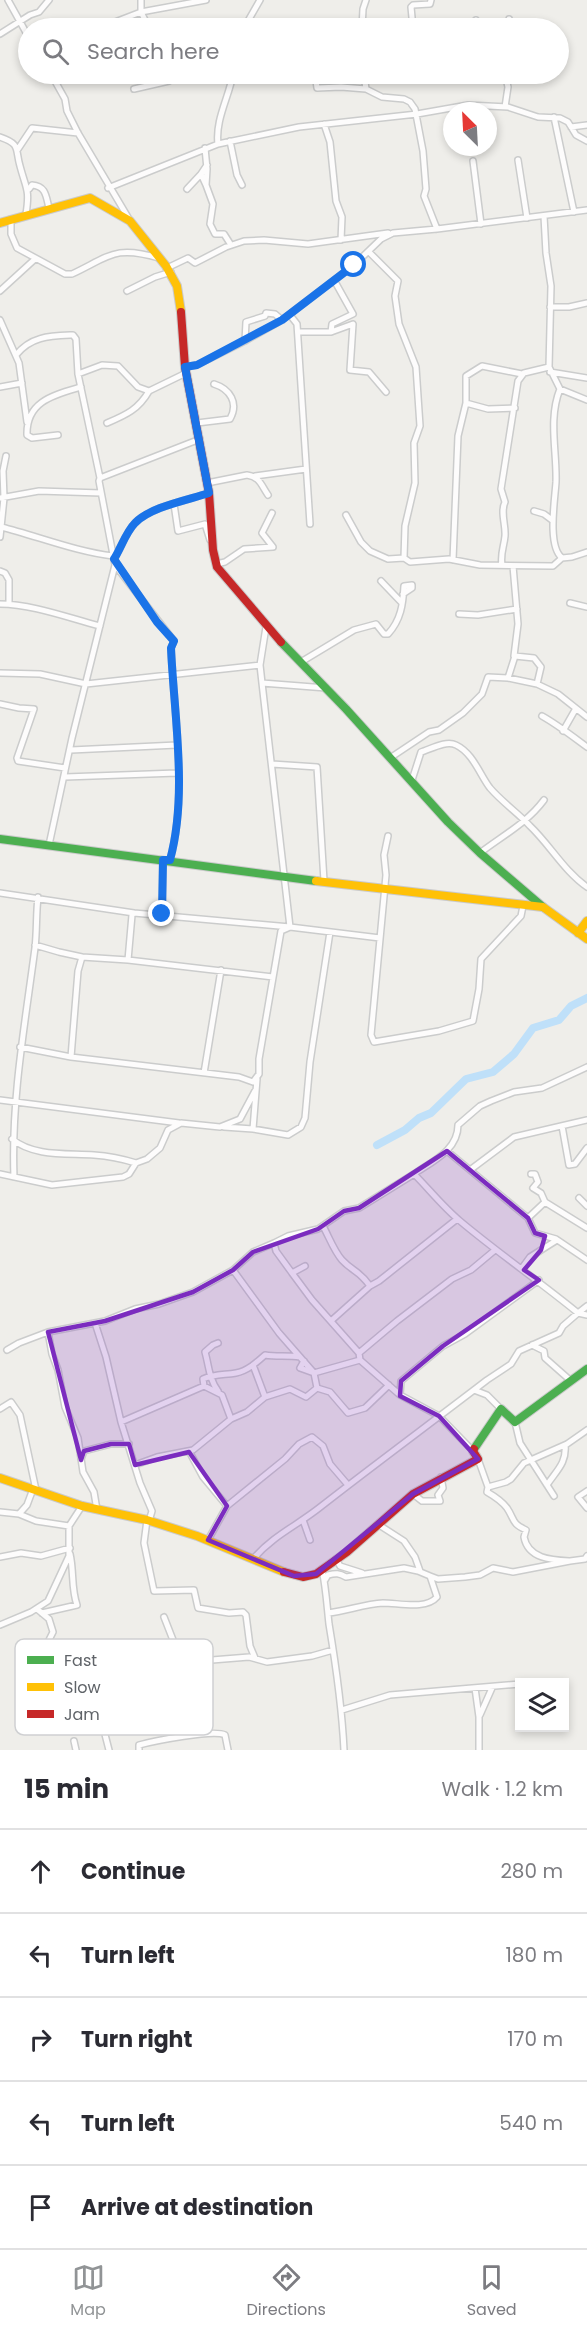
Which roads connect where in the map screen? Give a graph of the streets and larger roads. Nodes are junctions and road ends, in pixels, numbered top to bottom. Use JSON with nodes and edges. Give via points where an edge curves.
{"nodes":[{"id":1,"x":7,"y":0,"type":"edge"},
{"id":2,"x":50,"y":0,"type":"edge"},
{"id":3,"x":141,"y":0,"type":"edge"},
{"id":4,"x":206,"y":0,"type":"edge"},
{"id":5,"x":260,"y":0,"type":"edge"},
{"id":6,"x":366,"y":0,"type":"edge"},
{"id":7,"x":431,"y":0,"type":"edge"},
{"id":8,"x":0,"y":3,"type":"edge"},
{"id":9,"x":141,"y":12,"type":"junction"},
{"id":10,"x":18,"y":18,"type":"edge"},
{"id":11,"x":26,"y":18,"type":"edge"},
{"id":12,"x":125,"y":18,"type":"edge"},
{"id":13,"x":144,"y":18,"type":"edge"},
{"id":14,"x":250,"y":18,"type":"edge"},
{"id":15,"x":363,"y":18,"type":"edge"},
{"id":16,"x":412,"y":18,"type":"edge"},
{"id":17,"x":18,"y":24,"type":"edge"},
{"id":18,"x":0,"y":34,"type":"edge"},
{"id":19,"x":57,"y":84,"type":"edge"},
{"id":20,"x":156,"y":84,"type":"edge"},
{"id":21,"x":230,"y":84,"type":"edge"},
{"id":22,"x":316,"y":84,"type":"edge"},
{"id":23,"x":365,"y":84,"type":"edge"},
{"id":24,"x":507,"y":84,"type":"edge"},
{"id":25,"x":134,"y":89,"type":"dead end"},
{"id":26,"x":366,"y":89,"type":"junction"},
{"id":27,"x":505,"y":107,"type":"junction"},
{"id":28,"x":417,"y":114,"type":"junction"},
{"id":29,"x":555,"y":117,"type":"junction"},
{"id":30,"x":324,"y":124,"type":"junction"},
{"id":31,"x":587,"y":124,"type":"edge"},
{"id":32,"x":570,"y":127,"type":"junction"},
{"id":33,"x":78,"y":133,"type":"junction"},
{"id":34,"x":0,"y":137,"type":"edge"},
{"id":35,"x":230,"y":141,"type":"junction"},
{"id":36,"x":587,"y":141,"type":"edge"},
{"id":37,"x":218,"y":144,"type":"junction"},
{"id":38,"x":205,"y":148,"type":"junction"},
{"id":39,"x":18,"y":149,"type":"junction"},
{"id":40,"x":518,"y":160,"type":"dead end"},
{"id":41,"x":473,"y":161,"type":"dead end"},
{"id":42,"x":207,"y":165,"type":"junction"},
{"id":43,"x":201,"y":174,"type":"junction"},
{"id":44,"x":206,"y":185,"type":"junction"},
{"id":45,"x":242,"y":185,"type":"dead end"},
{"id":46,"x":108,"y":188,"type":"junction"},
{"id":47,"x":28,"y":189,"type":"junction"},
{"id":48,"x":187,"y":189,"type":"dead end"},
{"id":49,"x":49,"y":208,"type":"junction"},
{"id":50,"x":587,"y":210,"type":"edge"},
{"id":51,"x":574,"y":212,"type":"junction"},
{"id":52,"x":26,"y":214,"type":"junction"},
{"id":53,"x":544,"y":216,"type":"junction"},
{"id":54,"x":527,"y":218,"type":"junction"},
{"id":55,"x":11,"y":219,"type":"junction"},
{"id":56,"x":130,"y":221,"type":"junction"},
{"id":57,"x":0,"y":223,"type":"edge"},
{"id":58,"x":481,"y":224,"type":"junction"},
{"id":59,"x":437,"y":229,"type":"junction"},
{"id":60,"x":393,"y":233,"type":"junction"},
{"id":61,"x":341,"y":240,"type":"junction"},
{"id":62,"x":231,"y":245,"type":"junction"},
{"id":63,"x":369,"y":252,"type":"junction"},
{"id":64,"x":35,"y":259,"type":"junction"},
{"id":65,"x":160,"y":259,"type":"junction"},
{"id":66,"x":169,"y":270,"type":"junction"},
{"id":67,"x":334,"y":280,"type":"junction"},
{"id":68,"x":0,"y":291,"type":"edge"},
{"id":69,"x":127,"y":291,"type":"dead end"},
{"id":70,"x":587,"y":303,"type":"edge"},
{"id":71,"x":550,"y":307,"type":"junction"},
{"id":72,"x":290,"y":315,"type":"junction"},
{"id":73,"x":0,"y":320,"type":"edge"},
{"id":74,"x":282,"y":320,"type":"junction"},
{"id":75,"x":298,"y":332,"type":"junction"},
{"id":76,"x":331,"y":332,"type":"junction"},
{"id":77,"x":245,"y":341,"type":"junction"},
{"id":78,"x":16,"y":355,"type":"junction"},
{"id":79,"x":550,"y":369,"type":"junction"},
{"id":80,"x":186,"y":370,"type":"junction"},
{"id":81,"x":78,"y":374,"type":"junction"},
{"id":82,"x":522,"y":374,"type":"junction"},
{"id":83,"x":587,"y":378,"type":"edge"},
{"id":84,"x":22,"y":383,"type":"junction"},
{"id":85,"x":214,"y":384,"type":"dead end"},
{"id":86,"x":0,"y":387,"type":"edge"},
{"id":87,"x":81,"y":387,"type":"junction"},
{"id":88,"x":560,"y":389,"type":"junction"},
{"id":89,"x":149,"y":391,"type":"junction"},
{"id":90,"x":386,"y":392,"type":"dead end"},
{"id":91,"x":587,"y":400,"type":"edge"},
{"id":92,"x":466,"y":403,"type":"junction"},
{"id":93,"x":514,"y":408,"type":"junction"},
{"id":94,"x":107,"y":423,"type":"dead end"},
{"id":95,"x":197,"y":423,"type":"junction"},
{"id":96,"x":27,"y":424,"type":"junction"},
{"id":97,"x":58,"y":435,"type":"dead end"},
{"id":98,"x":200,"y":440,"type":"junction"},
{"id":99,"x":6,"y":456,"type":"dead end"},
{"id":100,"x":306,"y":469,"type":"junction"},
{"id":101,"x":253,"y":476,"type":"junction"},
{"id":102,"x":100,"y":478,"type":"junction"},
{"id":103,"x":207,"y":483,"type":"junction"},
{"id":104,"x":101,"y":493,"type":"junction"},
{"id":105,"x":209,"y":493,"type":"junction"},
{"id":106,"x":268,"y":495,"type":"dead end"},
{"id":107,"x":2,"y":498,"type":"edge"},
{"id":108,"x":174,"y":504,"type":"junction"},
{"id":109,"x":534,"y":511,"type":"dead end"},
{"id":110,"x":272,"y":513,"type":"dead end"},
{"id":111,"x":346,"y":515,"type":"dead end"},
{"id":112,"x":552,"y":520,"type":"junction"},
{"id":113,"x":310,"y":524,"type":"dead end"},
{"id":114,"x":1,"y":527,"type":"edge"},
{"id":115,"x":0,"y":537,"type":"edge"},
{"id":116,"x":213,"y":550,"type":"junction"},
{"id":117,"x":587,"y":552,"type":"edge"},
{"id":118,"x":404,"y":558,"type":"junction"},
{"id":119,"x":562,"y":558,"type":"junction"},
{"id":120,"x":114,"y":560,"type":"junction"},
{"id":121,"x":453,"y":560,"type":"junction"},
{"id":122,"x":216,"y":564,"type":"junction"},
{"id":123,"x":502,"y":566,"type":"junction"},
{"id":124,"x":513,"y":566,"type":"junction"},
{"id":125,"x":0,"y":571,"type":"edge"},
{"id":126,"x":381,"y":580,"type":"dead end"},
{"id":127,"x":403,"y":594,"type":"dead end"},
{"id":128,"x":402,"y":603,"type":"junction"},
{"id":129,"x":570,"y":603,"type":"dead end"},
{"id":130,"x":0,"y":604,"type":"edge"},
{"id":131,"x":9,"y":604,"type":"junction"},
{"id":132,"x":587,"y":607,"type":"edge"},
{"id":133,"x":518,"y":609,"type":"junction"},
{"id":134,"x":459,"y":614,"type":"dead end"},
{"id":135,"x":100,"y":626,"type":"junction"},
{"id":136,"x":266,"y":627,"type":"junction"},
{"id":137,"x":514,"y":658,"type":"junction"},
{"id":138,"x":301,"y":662,"type":"junction"},
{"id":139,"x":260,"y":664,"type":"junction"},
{"id":140,"x":0,"y":674,"type":"edge"},
{"id":141,"x":172,"y":675,"type":"junction"},
{"id":142,"x":508,"y":678,"type":"junction"},
{"id":143,"x":262,"y":683,"type":"junction"},
{"id":144,"x":86,"y":684,"type":"junction"},
{"id":145,"x":537,"y":684,"type":"junction"},
{"id":146,"x":326,"y":688,"type":"junction"},
{"id":147,"x":0,"y":704,"type":"edge"},
{"id":148,"x":575,"y":710,"type":"junction"},
{"id":149,"x":542,"y":716,"type":"dead end"},
{"id":150,"x":587,"y":717,"type":"edge"},
{"id":151,"x":563,"y":731,"type":"junction"},
{"id":152,"x":177,"y":745,"type":"junction"},
{"id":153,"x":587,"y":747,"type":"edge"},
{"id":154,"x":71,"y":750,"type":"junction"},
{"id":155,"x":390,"y":758,"type":"junction"},
{"id":156,"x":272,"y":764,"type":"junction"},
{"id":157,"x":65,"y":768,"type":"junction"},
{"id":158,"x":177,"y":772,"type":"junction"},
{"id":159,"x":66,"y":777,"type":"junction"},
{"id":160,"x":412,"y":780,"type":"junction"},
{"id":161,"x":544,"y":800,"type":"dead end"},
{"id":162,"x":525,"y":822,"type":"junction"},
{"id":163,"x":388,"y":836,"type":"dead end"},
{"id":164,"x":0,"y":839,"type":"edge"},
{"id":165,"x":50,"y":845,"type":"junction"},
{"id":166,"x":480,"y":853,"type":"junction"},
{"id":167,"x":167,"y":860,"type":"junction"},
{"id":168,"x":285,"y":875,"type":"junction"},
{"id":169,"x":324,"y":881,"type":"junction"},
{"id":170,"x":587,"y":887,"type":"edge"},
{"id":171,"x":384,"y":890,"type":"junction"},
{"id":172,"x":0,"y":893,"type":"edge"},
{"id":173,"x":38,"y":897,"type":"junction"},
{"id":174,"x":523,"y":906,"type":"junction"},
{"id":175,"x":543,"y":907,"type":"junction"},
{"id":176,"x":134,"y":913,"type":"junction"},
{"id":177,"x":162,"y":914,"type":"junction"},
{"id":178,"x":587,"y":921,"type":"edge"},
{"id":179,"x":290,"y":927,"type":"junction"},
{"id":180,"x":330,"y":932,"type":"junction"},
{"id":181,"x":578,"y":933,"type":"junction"},
{"id":182,"x":380,"y":938,"type":"junction"},
{"id":183,"x":587,"y":939,"type":"edge"},
{"id":184,"x":35,"y":945,"type":"junction"},
{"id":185,"x":82,"y":957,"type":"junction"},
{"id":186,"x":128,"y":960,"type":"junction"},
{"id":187,"x":221,"y":970,"type":"junction"},
{"id":188,"x":273,"y":977,"type":"junction"},
{"id":189,"x":20,"y":1047,"type":"junction"},
{"id":190,"x":71,"y":1057,"type":"junction"},
{"id":191,"x":587,"y":1067,"type":"edge"},
{"id":192,"x":204,"y":1073,"type":"junction"},
{"id":193,"x":257,"y":1079,"type":"junction"},
{"id":194,"x":255,"y":1091,"type":"junction"},
{"id":195,"x":0,"y":1100,"type":"edge"},
{"id":196,"x":15,"y":1102,"type":"junction"},
{"id":197,"x":587,"y":1120,"type":"edge"},
{"id":198,"x":181,"y":1123,"type":"junction"},
{"id":199,"x":562,"y":1126,"type":"junction"},
{"id":200,"x":220,"y":1127,"type":"junction"},
{"id":201,"x":253,"y":1129,"type":"junction"},
{"id":202,"x":12,"y":1139,"type":"junction"},
{"id":203,"x":587,"y":1148,"type":"edge"},
{"id":204,"x":447,"y":1151,"type":"junction"},
{"id":205,"x":136,"y":1163,"type":"junction"},
{"id":206,"x":470,"y":1170,"type":"junction"},
{"id":207,"x":0,"y":1174,"type":"edge"},
{"id":208,"x":414,"y":1174,"type":"junction"},
{"id":209,"x":531,"y":1174,"type":"dead end"},
{"id":210,"x":14,"y":1177,"type":"junction"},
{"id":211,"x":579,"y":1198,"type":"dead end"},
{"id":212,"x":545,"y":1202,"type":"junction"},
{"id":213,"x":587,"y":1206,"type":"edge"},
{"id":214,"x":528,"y":1218,"type":"junction"},
{"id":215,"x":457,"y":1219,"type":"junction"},
{"id":216,"x":323,"y":1226,"type":"junction"},
{"id":217,"x":587,"y":1228,"type":"edge"},
{"id":218,"x":545,"y":1236,"type":"junction"},
{"id":219,"x":557,"y":1240,"type":"junction"},
{"id":220,"x":274,"y":1243,"type":"junction"},
{"id":221,"x":495,"y":1250,"type":"junction"},
{"id":222,"x":541,"y":1250,"type":"junction"},
{"id":223,"x":587,"y":1260,"type":"edge"},
{"id":224,"x":305,"y":1266,"type":"dead end"},
{"id":225,"x":522,"y":1269,"type":"junction"},
{"id":226,"x":233,"y":1270,"type":"junction"},
{"id":227,"x":292,"y":1274,"type":"junction"},
{"id":228,"x":539,"y":1280,"type":"junction"},
{"id":229,"x":370,"y":1286,"type":"junction"},
{"id":230,"x":587,"y":1306,"type":"edge"},
{"id":231,"x":578,"y":1313,"type":"junction"},
{"id":232,"x":587,"y":1315,"type":"edge"},
{"id":233,"x":332,"y":1320,"type":"junction"},
{"id":234,"x":95,"y":1323,"type":"junction"},
{"id":235,"x":48,"y":1332,"type":"junction"},
{"id":236,"x":218,"y":1343,"type":"dead end"},
{"id":237,"x":532,"y":1345,"type":"junction"},
{"id":238,"x":7,"y":1350,"type":"dead end"},
{"id":239,"x":359,"y":1356,"type":"junction"},
{"id":240,"x":302,"y":1359,"type":"junction"},
{"id":241,"x":253,"y":1365,"type":"junction"},
{"id":242,"x":587,"y":1369,"type":"edge"},
{"id":243,"x":314,"y":1372,"type":"junction"},
{"id":244,"x":210,"y":1376,"type":"junction"},
{"id":245,"x":571,"y":1381,"type":"junction"},
{"id":246,"x":389,"y":1385,"type":"junction"},
{"id":247,"x":204,"y":1386,"type":"junction"},
{"id":248,"x":317,"y":1388,"type":"junction"},
{"id":249,"x":474,"y":1390,"type":"junction"},
{"id":250,"x":220,"y":1394,"type":"junction"},
{"id":251,"x":400,"y":1395,"type":"junction"},
{"id":252,"x":265,"y":1397,"type":"junction"},
{"id":253,"x":0,"y":1408,"type":"edge"},
{"id":254,"x":501,"y":1409,"type":"junction"},
{"id":255,"x":439,"y":1416,"type":"junction"},
{"id":256,"x":231,"y":1419,"type":"junction"},
{"id":257,"x":122,"y":1422,"type":"junction"},
{"id":258,"x":515,"y":1422,"type":"junction"},
{"id":259,"x":587,"y":1430,"type":"edge"},
{"id":260,"x":129,"y":1444,"type":"junction"},
{"id":261,"x":565,"y":1445,"type":"junction"},
{"id":262,"x":189,"y":1451,"type":"junction"},
{"id":263,"x":473,"y":1451,"type":"junction"},
{"id":264,"x":478,"y":1459,"type":"junction"},
{"id":265,"x":81,"y":1460,"type":"junction"},
{"id":266,"x":531,"y":1460,"type":"junction"},
{"id":267,"x":135,"y":1465,"type":"junction"},
{"id":268,"x":0,"y":1478,"type":"edge"},
{"id":269,"x":441,"y":1478,"type":"junction"},
{"id":270,"x":348,"y":1485,"type":"junction"},
{"id":271,"x":547,"y":1485,"type":"junction"},
{"id":272,"x":488,"y":1487,"type":"junction"},
{"id":273,"x":35,"y":1489,"type":"junction"},
{"id":274,"x":587,"y":1491,"type":"edge"},
{"id":275,"x":413,"y":1494,"type":"junction"},
{"id":276,"x":554,"y":1496,"type":"dead end"},
{"id":277,"x":82,"y":1506,"type":"junction"},
{"id":278,"x":227,"y":1506,"type":"junction"},
{"id":279,"x":587,"y":1508,"type":"edge"},
{"id":280,"x":97,"y":1509,"type":"junction"},
{"id":281,"x":0,"y":1512,"type":"edge"},
{"id":282,"x":19,"y":1514,"type":"junction"},
{"id":283,"x":148,"y":1521,"type":"junction"},
{"id":284,"x":303,"y":1521,"type":"junction"},
{"id":285,"x":380,"y":1525,"type":"junction"},
{"id":286,"x":69,"y":1526,"type":"junction"},
{"id":287,"x":208,"y":1540,"type":"junction"},
{"id":288,"x":310,"y":1540,"type":"dead end"},
{"id":289,"x":70,"y":1550,"type":"junction"},
{"id":290,"x":587,"y":1556,"type":"edge"},
{"id":291,"x":0,"y":1557,"type":"edge"},
{"id":292,"x":254,"y":1558,"type":"junction"},
{"id":293,"x":336,"y":1559,"type":"junction"},
{"id":294,"x":570,"y":1561,"type":"junction"},
{"id":295,"x":322,"y":1569,"type":"junction"},
{"id":296,"x":421,"y":1572,"type":"junction"},
{"id":297,"x":363,"y":1574,"type":"junction"},
{"id":298,"x":430,"y":1576,"type":"junction"},
{"id":299,"x":325,"y":1580,"type":"junction"},
{"id":300,"x":52,"y":1609,"type":"junction"},
{"id":301,"x":40,"y":1611,"type":"junction"},
{"id":302,"x":328,"y":1613,"type":"junction"},
{"id":303,"x":164,"y":1617,"type":"dead end"},
{"id":304,"x":49,"y":1619,"type":"junction"},
{"id":305,"x":0,"y":1625,"type":"edge"},
{"id":306,"x":50,"y":1639,"type":"edge"},
{"id":307,"x":173,"y":1639,"type":"edge"},
{"id":308,"x":333,"y":1650,"type":"junction"},
{"id":309,"x":255,"y":1658,"type":"junction"},
{"id":310,"x":213,"y":1660,"type":"edge"},
{"id":311,"x":515,"y":1685,"type":"edge"},
{"id":312,"x":475,"y":1688,"type":"junction"},
{"id":313,"x":492,"y":1688,"type":"junction"},
{"id":314,"x":342,"y":1710,"type":"junction"},
{"id":315,"x":479,"y":1717,"type":"junction"},
{"id":316,"x":213,"y":1733,"type":"edge"},
{"id":317,"x":105,"y":1735,"type":"edge"},
{"id":318,"x":200,"y":1735,"type":"edge"},
{"id":319,"x":74,"y":1741,"type":"dead end"},
{"id":320,"x":76,"y":1750,"type":"edge"},
{"id":321,"x":109,"y":1750,"type":"edge"},
{"id":322,"x":139,"y":1750,"type":"edge"},
{"id":323,"x":228,"y":1750,"type":"edge"},
{"id":324,"x":344,"y":1750,"type":"edge"},
{"id":325,"x":479,"y":1750,"type":"edge"}],
"edges":[{"from":1,"to":8,"type":"street"},
{"from":1,"to":10,"type":"street"},
{"from":2,"to":11,"type":"street"},
{"from":3,"to":9,"type":"street"},
{"from":4,"to":9,"type":"street"},
{"from":5,"to":14,"type":"street"},
{"from":6,"to":15,"type":"street"},
{"from":7,"to":16,"type":"street","via":[[413,4]]},
{"from":9,"to":12,"type":"street"},
{"from":9,"to":13,"type":"street"},
{"from":17,"to":18,"type":"street"},
{"from":19,"to":33,"type":"street"},
{"from":20,"to":25,"type":"street"},
{"from":21,"to":37,"type":"street","via":[[219,123]]},
{"from":22,"to":26,"type":"street","via":[[317,88]]},
{"from":23,"to":26,"type":"street"},
{"from":24,"to":27,"type":"street"},
{"from":26,"to":28,"type":"street","via":[[382,97],[404,99]]},
{"from":27,"to":28,"type":"street","via":[[468,105]]},
{"from":27,"to":29,"type":"street","via":[[538,117]]},
{"from":28,"to":30,"type":"street"},
{"from":28,"to":59,"type":"street","via":[[426,166],[424,196]]},
{"from":29,"to":32,"type":"street"},
{"from":29,"to":51,"type":"street"},
{"from":30,"to":35,"type":"street"},
{"from":30,"to":61,"type":"street","via":[[342,217]]},
{"from":31,"to":32,"type":"street"},
{"from":32,"to":36,"type":"street"},
{"from":33,"to":39,"type":"street","via":[[32,128]]},
{"from":33,"to":46,"type":"street"},
{"from":34,"to":39,"type":"street","via":[[10,140]]},
{"from":35,"to":37,"type":"street"},
{"from":35,"to":45,"type":"street"},
{"from":37,"to":38,"type":"street"},
{"from":38,"to":42,"type":"street"},
{"from":38,"to":46,"type":"street"},
{"from":39,"to":47,"type":"street","via":[[19,166]]},
{"from":40,"to":54,"type":"street"},
{"from":41,"to":58,"type":"street"},
{"from":42,"to":43,"type":"street"},
{"from":42,"to":44,"type":"street"},
{"from":43,"to":44,"type":"street"},
{"from":43,"to":48,"type":"street"},
{"from":44,"to":62,"type":"street","via":[[213,204],[210,224],[215,234],[224,234]]},
{"from":46,"to":56,"type":"street"},
{"from":47,"to":49,"type":"street","via":[[41,186]]},
{"from":47,"to":52,"type":"street"},
{"from":49,"to":52,"type":"street"},
{"from":49,"to":56,"type":"street","via":[[90,198]]},
{"from":50,"to":51,"type":"street"},
{"from":51,"to":53,"type":"street"},
{"from":52,"to":55,"type":"street"},
{"from":53,"to":54,"type":"street"},
{"from":53,"to":71,"type":"street"},
{"from":54,"to":58,"type":"street"},
{"from":55,"to":57,"type":"street"},
{"from":55,"to":64,"type":"street","via":[[17,248]]},
{"from":56,"to":65,"type":"street"},
{"from":58,"to":59,"type":"street"},
{"from":59,"to":60,"type":"street"},
{"from":60,"to":61,"type":"street"},
{"from":60,"to":63,"type":"street"},
{"from":61,"to":62,"type":"street","via":[[308,244],[251,241]]},
{"from":62,"to":66,"type":"street","via":[[195,264],[188,258]]},
{"from":63,"to":67,"type":"street"},
{"from":63,"to":118,"type":"street","via":[[398,281],[395,296],[399,324],[416,367],[420,426],[414,443],[415,483],[405,526]]},
{"from":64,"to":65,"type":"street","via":[[72,274],[113,253],[135,252]]},
{"from":64,"to":68,"type":"street"},
{"from":65,"to":66,"type":"street"},
{"from":66,"to":69,"type":"street"},
{"from":66,"to":80,"type":"street","via":[[180,298]]},
{"from":67,"to":72,"type":"street"},
{"from":67,"to":76,"type":"street","via":[[353,314],[332,324]]},
{"from":70,"to":71,"type":"street"},
{"from":71,"to":79,"type":"street"},
{"from":72,"to":74,"type":"street"},
{"from":72,"to":75,"type":"street"},
{"from":73,"to":78,"type":"street"},
{"from":74,"to":77,"type":"street"},
{"from":74,"to":77,"type":"street","via":[[266,313],[246,322]]},
{"from":75,"to":76,"type":"street"},
{"from":75,"to":100,"type":"street"},
{"from":76,"to":90,"type":"street","via":[[353,324],[350,370],[369,372]]},
{"from":77,"to":80,"type":"street"},
{"from":78,"to":81,"type":"street","via":[[30,341],[73,335]]},
{"from":78,"to":84,"type":"street"},
{"from":79,"to":82,"type":"street"},
{"from":79,"to":83,"type":"street"},
{"from":79,"to":88,"type":"street"},
{"from":80,"to":89,"type":"street"},
{"from":80,"to":95,"type":"street"},
{"from":81,"to":87,"type":"street"},
{"from":81,"to":89,"type":"street","via":[[102,365],[118,366],[138,387]]},
{"from":82,"to":92,"type":"street","via":[[475,368],[466,376]]},
{"from":82,"to":93,"type":"street"},
{"from":84,"to":86,"type":"street"},
{"from":84,"to":96,"type":"street"},
{"from":85,"to":95,"type":"street","via":[[230,395],[235,406],[232,417]]},
{"from":87,"to":96,"type":"street","via":[[44,399]]},
{"from":87,"to":102,"type":"street"},
{"from":88,"to":91,"type":"street"},
{"from":88,"to":112,"type":"street","via":[[554,423],[556,483]]},
{"from":89,"to":94,"type":"street","via":[[131,413]]},
{"from":92,"to":93,"type":"street","via":[[488,409]]},
{"from":92,"to":121,"type":"street","via":[[458,436]]},
{"from":93,"to":123,"type":"street","via":[[501,489],[506,534]]},
{"from":95,"to":98,"type":"street"},
{"from":96,"to":97,"type":"street","via":[[27,435],[32,438]]},
{"from":98,"to":102,"type":"street"},
{"from":98,"to":103,"type":"street"},
{"from":99,"to":107,"type":"street"},
{"from":100,"to":101,"type":"street"},
{"from":100,"to":113,"type":"street"},
{"from":101,"to":103,"type":"street"},
{"from":101,"to":106,"type":"street"},
{"from":102,"to":104,"type":"street"},
{"from":103,"to":105,"type":"street"},
{"from":104,"to":107,"type":"street","via":[[39,491]]},
{"from":104,"to":120,"type":"street"},
{"from":105,"to":108,"type":"street"},
{"from":105,"to":116,"type":"street"},
{"from":107,"to":114,"type":"street"},
{"from":108,"to":116,"type":"street","via":[[178,531],[205,524]]},
{"from":108,"to":120,"type":"street","via":[[150,512],[134,524]]},
{"from":109,"to":112,"type":"street"},
{"from":110,"to":122,"type":"street","via":[[262,533],[273,547],[244,549]]},
{"from":111,"to":118,"type":"street","via":[[370,551],[388,559]]},
{"from":112,"to":119,"type":"street"},
{"from":114,"to":115,"type":"street"},
{"from":114,"to":120,"type":"street"},
{"from":116,"to":122,"type":"street"},
{"from":117,"to":119,"type":"street"},
{"from":118,"to":121,"type":"street","via":[[410,562]]},
{"from":119,"to":124,"type":"street","via":[[553,566]]},
{"from":120,"to":135,"type":"street"},
{"from":120,"to":141,"type":"street","via":[[172,638]]},
{"from":121,"to":123,"type":"street"},
{"from":122,"to":136,"type":"street"},
{"from":123,"to":124,"type":"street"},
{"from":124,"to":133,"type":"street"},
{"from":125,"to":131,"type":"street","via":[[9,580]]},
{"from":126,"to":128,"type":"street"},
{"from":127,"to":128,"type":"street"},
{"from":128,"to":138,"type":"street","via":[[396,625],[388,633],[384,634],[376,624],[362,627]]},
{"from":129,"to":132,"type":"street"},
{"from":130,"to":131,"type":"street"},
{"from":131,"to":135,"type":"street","via":[[39,608]]},
{"from":133,"to":134,"type":"street"},
{"from":133,"to":137,"type":"street"},
{"from":135,"to":144,"type":"street"},
{"from":136,"to":138,"type":"street"},
{"from":136,"to":139,"type":"street"},
{"from":137,"to":142,"type":"street"},
{"from":137,"to":145,"type":"street","via":[[517,655],[538,660],[541,667]]},
{"from":138,"to":146,"type":"street"},
{"from":139,"to":141,"type":"street"},
{"from":139,"to":143,"type":"street"},
{"from":140,"to":144,"type":"street","via":[[40,674]]},
{"from":141,"to":144,"type":"street"},
{"from":141,"to":152,"type":"street"},
{"from":142,"to":145,"type":"street"},
{"from":142,"to":155,"type":"street","via":[[488,677],[482,694],[463,713]]},
{"from":143,"to":146,"type":"street"},
{"from":143,"to":156,"type":"street"},
{"from":144,"to":154,"type":"street"},
{"from":145,"to":148,"type":"street","via":[[558,694]]},
{"from":146,"to":155,"type":"street"},
{"from":147,"to":157,"type":"street","via":[[34,709],[18,760]]},
{"from":148,"to":150,"type":"street"},
{"from":148,"to":151,"type":"street"},
{"from":149,"to":151,"type":"street"},
{"from":151,"to":153,"type":"street"},
{"from":152,"to":154,"type":"street"},
{"from":152,"to":158,"type":"street"},
{"from":154,"to":157,"type":"street"},
{"from":155,"to":160,"type":"street"},
{"from":156,"to":168,"type":"street"},
{"from":156,"to":169,"type":"street","via":[[317,767]]},
{"from":157,"to":159,"type":"street"},
{"from":158,"to":159,"type":"street"},
{"from":158,"to":167,"type":"street","via":[[177,836]]},
{"from":159,"to":165,"type":"street"},
{"from":160,"to":162,"type":"street","via":[[421,752],[455,744],[480,770],[494,792]]},
{"from":160,"to":166,"type":"street"},
{"from":161,"to":162,"type":"street"},
{"from":162,"to":166,"type":"street"},
{"from":162,"to":170,"type":"street"},
{"from":163,"to":171,"type":"street"},
{"from":164,"to":165,"type":"street"},
{"from":165,"to":167,"type":"street"},
{"from":166,"to":175,"type":"street"},
{"from":167,"to":168,"type":"street"},
{"from":167,"to":177,"type":"street"},
{"from":168,"to":169,"type":"street"},
{"from":168,"to":179,"type":"street"},
{"from":169,"to":171,"type":"street"},
{"from":171,"to":174,"type":"street"},
{"from":171,"to":182,"type":"street"},
{"from":172,"to":173,"type":"street"},
{"from":173,"to":176,"type":"street"},
{"from":173,"to":184,"type":"street"},
{"from":174,"to":175,"type":"street"},
{"from":174,"to":182,"type":"street","via":[[521,916],[481,959],[473,1021],[379,1043],[371,1035]]},
{"from":175,"to":181,"type":"street"},
{"from":176,"to":177,"type":"street"},
{"from":176,"to":186,"type":"street"},
{"from":177,"to":179,"type":"street"},
{"from":178,"to":181,"type":"street"},
{"from":179,"to":180,"type":"street"},
{"from":179,"to":188,"type":"street","via":[[279,935]]},
{"from":180,"to":182,"type":"street"},
{"from":180,"to":201,"type":"street","via":[[305,1118],[300,1127],[288,1134]]},
{"from":181,"to":183,"type":"street"},
{"from":184,"to":185,"type":"street"},
{"from":184,"to":189,"type":"street"},
{"from":185,"to":186,"type":"street"},
{"from":185,"to":190,"type":"street"},
{"from":186,"to":187,"type":"street"},
{"from":187,"to":188,"type":"street"},
{"from":187,"to":192,"type":"street"},
{"from":188,"to":193,"type":"street"},
{"from":189,"to":190,"type":"street"},
{"from":189,"to":196,"type":"street"},
{"from":190,"to":192,"type":"street"},
{"from":191,"to":204,"type":"street","via":[[542,1088],[514,1092],[480,1106],[459,1125],[458,1138]]},
{"from":192,"to":193,"type":"street","via":[[253,1082]]},
{"from":193,"to":194,"type":"street"},
{"from":194,"to":200,"type":"street","via":[[240,1119]]},
{"from":194,"to":201,"type":"street"},
{"from":195,"to":196,"type":"street"},
{"from":196,"to":198,"type":"street"},
{"from":196,"to":202,"type":"street"},
{"from":197,"to":199,"type":"street"},
{"from":198,"to":200,"type":"street"},
{"from":198,"to":205,"type":"street","via":[[168,1130],[160,1148]]},
{"from":199,"to":203,"type":"street","via":[[569,1165],[575,1164]]},
{"from":199,"to":206,"type":"street","via":[[513,1137]]},
{"from":200,"to":201,"type":"street"},
{"from":202,"to":205,"type":"street","via":[[22,1148]]},
{"from":202,"to":210,"type":"street"},
{"from":204,"to":206,"type":"street"},
{"from":204,"to":208,"type":"street"},
{"from":205,"to":210,"type":"street","via":[[129,1174],[117,1179],[52,1185]]},
{"from":206,"to":214,"type":"street"},
{"from":207,"to":210,"type":"street"},
{"from":208,"to":215,"type":"street"},
{"from":208,"to":216,"type":"street"},
{"from":209,"to":212,"type":"street","via":[[535,1173],[538,1182],[533,1188]]},
{"from":211,"to":213,"type":"street"},
{"from":212,"to":214,"type":"street"},
{"from":212,"to":217,"type":"street"},
{"from":214,"to":218,"type":"street","via":[[535,1233]]},
{"from":215,"to":221,"type":"street"},
{"from":215,"to":229,"type":"street"},
{"from":216,"to":220,"type":"street"},
{"from":216,"to":229,"type":"street","via":[[339,1258],[360,1272]]},
{"from":218,"to":219,"type":"street"},
{"from":218,"to":222,"type":"street"},
{"from":219,"to":222,"type":"street"},
{"from":219,"to":223,"type":"street"},
{"from":220,"to":226,"type":"street","via":[[253,1252]]},
{"from":220,"to":227,"type":"street"},
{"from":221,"to":225,"type":"street"},
{"from":221,"to":239,"type":"street","via":[[397,1321]]},
{"from":222,"to":225,"type":"street"},
{"from":224,"to":227,"type":"street"},
{"from":225,"to":228,"type":"street"},
{"from":226,"to":234,"type":"street","via":[[193,1292]]},
{"from":226,"to":240,"type":"street"},
{"from":227,"to":233,"type":"street"},
{"from":228,"to":231,"type":"street"},
{"from":228,"to":251,"type":"street","via":[[443,1346],[401,1381]]},
{"from":229,"to":233,"type":"street"},
{"from":230,"to":231,"type":"street"},
{"from":231,"to":232,"type":"street"},
{"from":231,"to":237,"type":"street","via":[[559,1333]]},
{"from":233,"to":239,"type":"street"},
{"from":234,"to":235,"type":"street"},
{"from":234,"to":257,"type":"street"},
{"from":235,"to":238,"type":"street"},
{"from":235,"to":265,"type":"street"},
{"from":236,"to":244,"type":"street","via":[[205,1352]]},
{"from":237,"to":245,"type":"street","via":[[544,1351],[545,1358]]},
{"from":237,"to":249,"type":"street","via":[[519,1351],[505,1369]]},
{"from":239,"to":243,"type":"street"},
{"from":239,"to":246,"type":"street"},
{"from":240,"to":241,"type":"street","via":[[265,1355]]},
{"from":240,"to":243,"type":"street"},
{"from":241,"to":244,"type":"street","via":[[238,1373]]},
{"from":241,"to":252,"type":"street"},
{"from":242,"to":245,"type":"street"},
{"from":243,"to":248,"type":"street"},
{"from":244,"to":247,"type":"street","via":[[202,1379]]},
{"from":244,"to":250,"type":"street"},
{"from":245,"to":258,"type":"street"},
{"from":246,"to":248,"type":"street","via":[[365,1408],[348,1413],[330,1392]]},
{"from":246,"to":251,"type":"street"},
{"from":247,"to":250,"type":"street"},
{"from":247,"to":257,"type":"street"},
{"from":248,"to":252,"type":"street","via":[[306,1397],[291,1389]]},
{"from":249,"to":254,"type":"street","via":[[487,1395]]},
{"from":249,"to":255,"type":"street"},
{"from":250,"to":256,"type":"street"},
{"from":251,"to":255,"type":"street"},
{"from":252,"to":256,"type":"street"},
{"from":253,"to":273,"type":"street","via":[[11,1402],[20,1415]]},
{"from":254,"to":258,"type":"street"},
{"from":254,"to":263,"type":"street"},
{"from":255,"to":263,"type":"street"},
{"from":255,"to":270,"type":"street"},
{"from":256,"to":262,"type":"street"},
{"from":257,"to":260,"type":"street"},
{"from":258,"to":266,"type":"street","via":[[520,1443]]},
{"from":259,"to":261,"type":"street"},
{"from":260,"to":265,"type":"street","via":[[84,1451]]},
{"from":260,"to":267,"type":"street"},
{"from":261,"to":266,"type":"street"},
{"from":261,"to":271,"type":"street","via":[[561,1469]]},
{"from":262,"to":267,"type":"street"},
{"from":262,"to":278,"type":"street","via":[[203,1477]]},
{"from":263,"to":264,"type":"street"},
{"from":264,"to":269,"type":"street"},
{"from":264,"to":272,"type":"street"},
{"from":265,"to":280,"type":"street"},
{"from":266,"to":271,"type":"street"},
{"from":266,"to":272,"type":"street","via":[[511,1479]]},
{"from":267,"to":283,"type":"street","via":[[152,1511]]},
{"from":268,"to":273,"type":"street"},
{"from":269,"to":275,"type":"street"},
{"from":269,"to":275,"type":"street","via":[[440,1501],[422,1501]]},
{"from":270,"to":278,"type":"street","via":[[330,1464],[323,1446],[312,1437]]},
{"from":270,"to":284,"type":"street"},
{"from":271,"to":276,"type":"street"},
{"from":272,"to":294,"type":"street","via":[[487,1492],[508,1509],[514,1524],[526,1530],[524,1537],[529,1548],[544,1559]]},
{"from":273,"to":277,"type":"street"},
{"from":273,"to":282,"type":"street"},
{"from":274,"to":279,"type":"street","via":[[579,1497]]},
{"from":275,"to":285,"type":"street"},
{"from":277,"to":280,"type":"street"},
{"from":277,"to":286,"type":"street"},
{"from":278,"to":287,"type":"street"},
{"from":280,"to":283,"type":"street"},
{"from":281,"to":282,"type":"street"},
{"from":282,"to":286,"type":"street"},
{"from":283,"to":287,"type":"street"},
{"from":283,"to":309,"type":"street","via":[[144,1543],[154,1591],[194,1590],[198,1608],[243,1612]]},
{"from":284,"to":288,"type":"street"},
{"from":284,"to":292,"type":"street","via":[[267,1542]]},
{"from":285,"to":293,"type":"street"},
{"from":285,"to":296,"type":"street","via":[[404,1540]]},
{"from":286,"to":289,"type":"street"},
{"from":287,"to":292,"type":"street"},
{"from":289,"to":291,"type":"street","via":[[41,1556],[21,1553]]},
{"from":289,"to":300,"type":"street","via":[[77,1605]]},
{"from":289,"to":301,"type":"street"},
{"from":290,"to":294,"type":"street"},
{"from":292,"to":295,"type":"street","via":[[294,1576],[316,1574]]},
{"from":293,"to":295,"type":"street"},
{"from":293,"to":297,"type":"street","via":[[340,1566]]},
{"from":294,"to":298,"type":"street","via":[[513,1572],[493,1568],[465,1577]]},
{"from":295,"to":299,"type":"street"},
{"from":296,"to":297,"type":"street","via":[[404,1568]]},
{"from":296,"to":298,"type":"street"},
{"from":297,"to":299,"type":"street","via":[[346,1577],[338,1573]]},
{"from":298,"to":302,"type":"street","via":[[437,1597],[434,1601],[382,1603]]},
{"from":299,"to":302,"type":"street"},
{"from":300,"to":301,"type":"street"},
{"from":300,"to":304,"type":"street"},
{"from":301,"to":304,"type":"street"},
{"from":301,"to":305,"type":"street"},
{"from":302,"to":308,"type":"street"},
{"from":303,"to":307,"type":"street"},
{"from":304,"to":306,"type":"street","via":[[53,1632]]},
{"from":308,"to":309,"type":"street","via":[[267,1662]]},
{"from":308,"to":314,"type":"street"},
{"from":309,"to":310,"type":"street"},
{"from":311,"to":313,"type":"street"},
{"from":312,"to":313,"type":"street"},
{"from":312,"to":314,"type":"street","via":[[390,1695]]},
{"from":312,"to":315,"type":"street"},
{"from":313,"to":315,"type":"street"},
{"from":314,"to":324,"type":"street"},
{"from":315,"to":325,"type":"street"},
{"from":316,"to":323,"type":"street","via":[[225,1735]]},
{"from":317,"to":321,"type":"street"},
{"from":318,"to":322,"type":"street","via":[[172,1736],[139,1745]]},
{"from":319,"to":320,"type":"street"}]}
